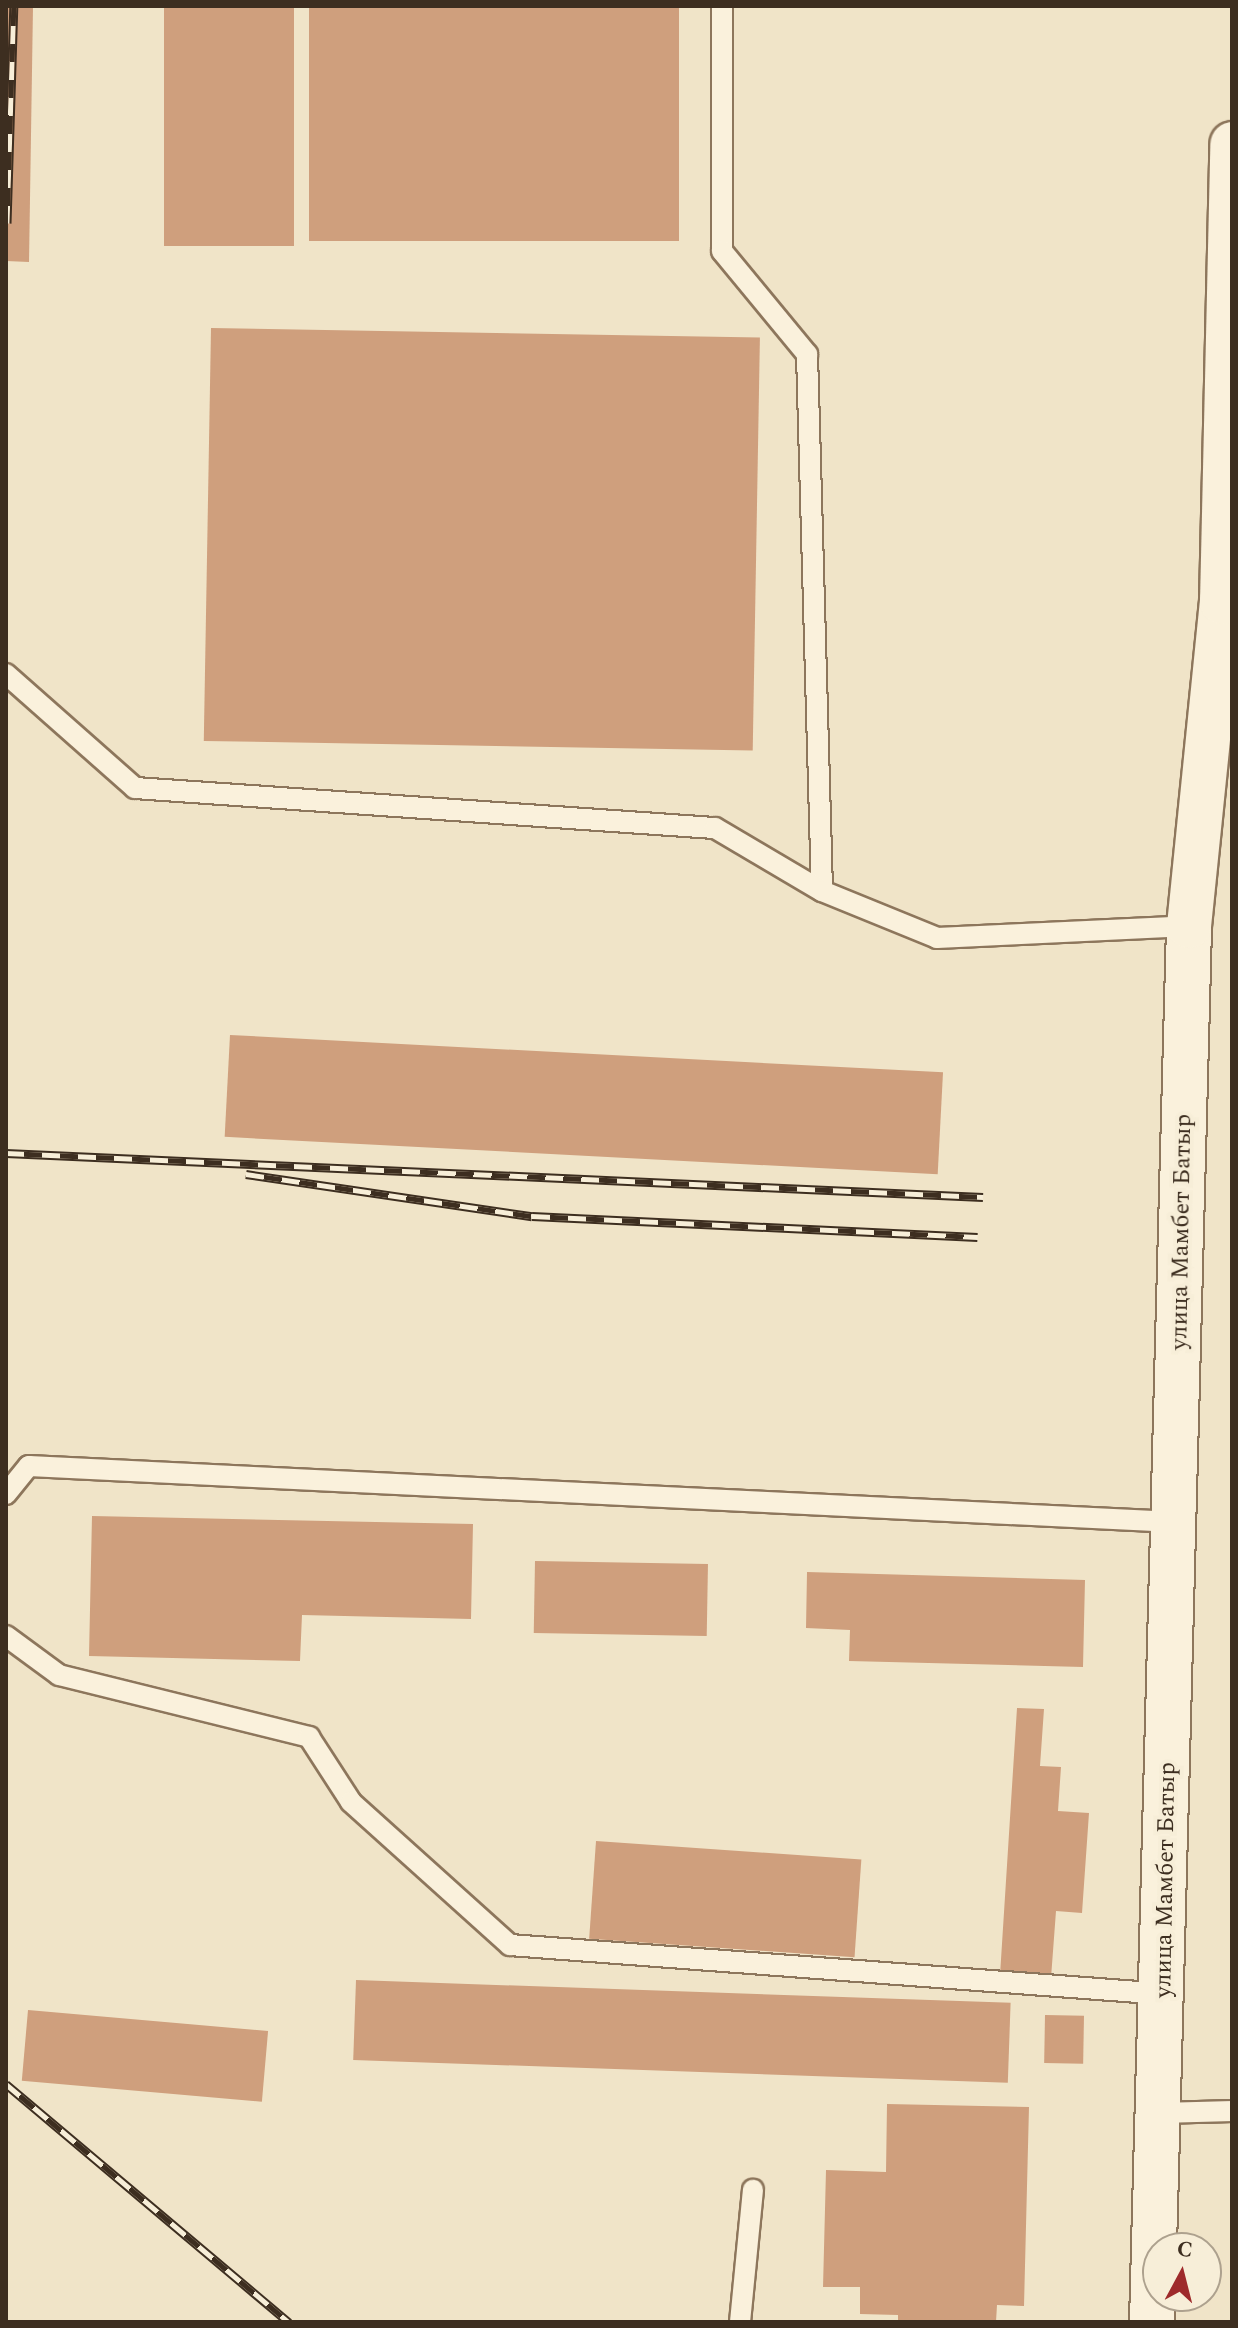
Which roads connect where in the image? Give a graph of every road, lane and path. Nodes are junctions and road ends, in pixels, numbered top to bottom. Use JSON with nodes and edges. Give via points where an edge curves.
{"nodes":[{"id":1,"x":722,"y":6,"type":"edge"},
{"id":2,"x":1232,"y":144,"type":"edge"},
{"id":3,"x":1226,"y":426,"type":"edge"},
{"id":4,"x":1227,"y":602,"type":"edge"},
{"id":5,"x":6,"y":674,"type":"edge"},
{"id":6,"x":822,"y":891,"type":"junction"},
{"id":7,"x":1189,"y":926,"type":"junction"},
{"id":8,"x":6,"y":1494,"type":"edge"},
{"id":9,"x":1175,"y":1522,"type":"junction"},
{"id":10,"x":6,"y":1636,"type":"edge"},
{"id":11,"x":1164,"y":1994,"type":"junction"},
{"id":12,"x":1232,"y":2111,"type":"edge"},
{"id":13,"x":1161,"y":2113,"type":"junction"},
{"id":14,"x":753,"y":2190,"type":"dead end"},
{"id":15,"x":740,"y":2322,"type":"edge"},
{"id":16,"x":1152,"y":2322,"type":"edge"}],
"edges":[{"from":1,"to":6,"type":"lane","via":[[722,251],[807,354]]},
{"from":2,"to":3,"type":"main road","name":"улица Мамбет Батыр"},
{"from":3,"to":4,"type":"main road","name":"улица Мамбет Батыр"},
{"from":4,"to":7,"type":"main road","name":"улица Мамбет Батыр"},
{"from":5,"to":6,"type":"lane","via":[[135,788],[715,828]]},
{"from":6,"to":7,"type":"lane","via":[[937,938]]},
{"from":7,"to":9,"type":"main road","name":"улица Мамбет Батыр"},
{"from":8,"to":9,"type":"lane","via":[[29,1466]]},
{"from":9,"to":11,"type":"main road","name":"улица Мамбет Батыр"},
{"from":10,"to":11,"type":"lane","via":[[59,1675],[309,1737],[351,1802],[510,1945]]},
{"from":11,"to":13,"type":"main road","name":"улица Мамбет Батыр"},
{"from":12,"to":13,"type":"lane"},
{"from":13,"to":16,"type":"main road","name":"улица Мамбет Батыр"},
{"from":14,"to":15,"type":"lane"}]}
